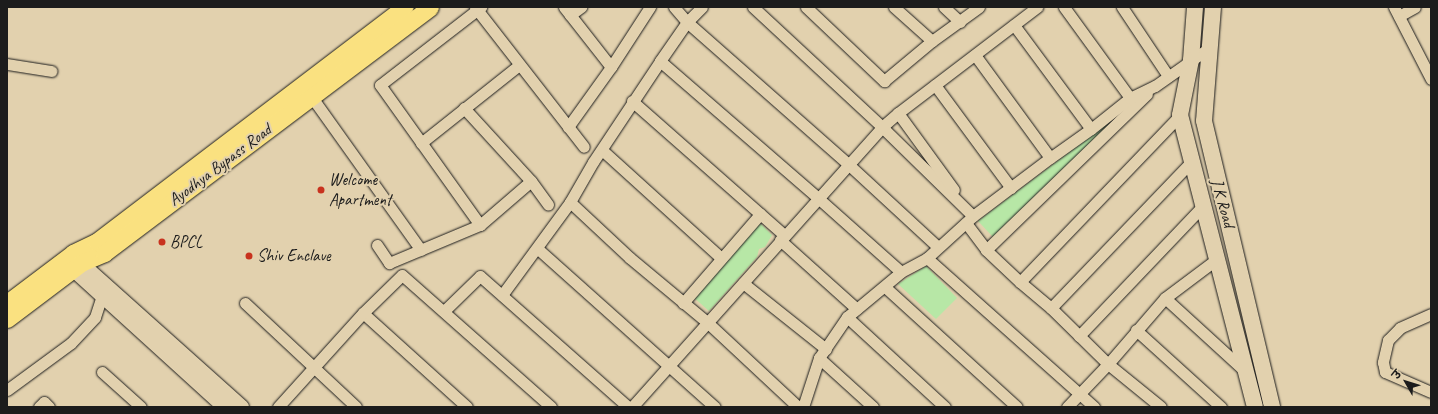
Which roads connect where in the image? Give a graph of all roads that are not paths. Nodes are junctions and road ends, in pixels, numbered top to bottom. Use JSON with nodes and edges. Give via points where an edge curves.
{"nodes":[{"id":1,"x":405,"y":7,"type":"edge"},
{"id":2,"x":430,"y":7,"type":"edge"},
{"id":3,"x":581,"y":7,"type":"edge"},
{"id":4,"x":650,"y":7,"type":"edge"},
{"id":5,"x":674,"y":7,"type":"edge"},
{"id":6,"x":702,"y":7,"type":"edge"},
{"id":7,"x":753,"y":7,"type":"edge"},
{"id":8,"x":806,"y":7,"type":"edge"},
{"id":9,"x":894,"y":7,"type":"edge"},
{"id":10,"x":944,"y":7,"type":"edge"},
{"id":11,"x":979,"y":7,"type":"edge"},
{"id":12,"x":1037,"y":7,"type":"edge"},
{"id":13,"x":1064,"y":7,"type":"edge"},
{"id":14,"x":1415,"y":7,"type":"edge"},
{"id":15,"x":478,"y":8,"type":"edge"},
{"id":16,"x":1195,"y":8,"type":"edge"},
{"id":17,"x":1213,"y":8,"type":"edge"},
{"id":18,"x":1127,"y":9,"type":"edge"},
{"id":19,"x":567,"y":11,"type":"edge"},
{"id":20,"x":1397,"y":12,"type":"edge"},
{"id":21,"x":687,"y":22,"type":"junction"},
{"id":22,"x":960,"y":22,"type":"junction"},
{"id":23,"x":1014,"y":25,"type":"junction"},
{"id":24,"x":932,"y":41,"type":"junction"},
{"id":25,"x":1209,"y":48,"type":"junction"},
{"id":26,"x":975,"y":54,"type":"junction"},
{"id":27,"x":1191,"y":60,"type":"junction"},
{"id":28,"x":660,"y":61,"type":"junction"},
{"id":29,"x":7,"y":64,"type":"edge"},
{"id":30,"x":519,"y":65,"type":"junction"},
{"id":31,"x":611,"y":66,"type":"junction"},
{"id":32,"x":51,"y":71,"type":"dead end"},
{"id":33,"x":1168,"y":76,"type":"junction"},
{"id":34,"x":1431,"y":79,"type":"edge"},
{"id":35,"x":935,"y":85,"type":"junction"},
{"id":36,"x":1155,"y":86,"type":"junction"},
{"id":37,"x":311,"y":96,"type":"junction"},
{"id":38,"x":1130,"y":98,"type":"junction"},
{"id":39,"x":632,"y":101,"type":"junction"},
{"id":40,"x":464,"y":108,"type":"junction"},
{"id":41,"x":898,"y":113,"type":"junction"},
{"id":42,"x":1180,"y":115,"type":"junction"},
{"id":43,"x":568,"y":127,"type":"junction"},
{"id":44,"x":882,"y":127,"type":"junction"},
{"id":45,"x":1091,"y":129,"type":"junction"},
{"id":46,"x":421,"y":143,"type":"junction"},
{"id":47,"x":584,"y":147,"type":"dead end"},
{"id":48,"x":602,"y":150,"type":"junction"},
{"id":49,"x":1050,"y":158,"type":"junction"},
{"id":50,"x":1192,"y":161,"type":"junction"},
{"id":51,"x":848,"y":164,"type":"junction"},
{"id":52,"x":530,"y":181,"type":"junction"},
{"id":53,"x":1011,"y":188,"type":"junction"},
{"id":54,"x":818,"y":198,"type":"junction"},
{"id":55,"x":570,"y":202,"type":"junction"},
{"id":56,"x":548,"y":204,"type":"dead end"},
{"id":57,"x":1203,"y":206,"type":"junction"},
{"id":58,"x":760,"y":214,"type":"junction"},
{"id":59,"x":970,"y":220,"type":"junction"},
{"id":60,"x":480,"y":225,"type":"junction"},
{"id":61,"x":782,"y":238,"type":"junction"},
{"id":62,"x":377,"y":245,"type":"dead end"},
{"id":63,"x":938,"y":247,"type":"junction"},
{"id":64,"x":538,"y":248,"type":"junction"},
{"id":65,"x":421,"y":250,"type":"junction"},
{"id":66,"x":986,"y":250,"type":"junction"},
{"id":67,"x":721,"y":258,"type":"junction"},
{"id":68,"x":927,"y":258,"type":"junction"},
{"id":69,"x":1218,"y":258,"type":"junction"},
{"id":70,"x":72,"y":262,"type":"junction"},
{"id":71,"x":901,"y":272,"type":"junction"},
{"id":72,"x":1020,"y":282,"type":"junction"},
{"id":73,"x":743,"y":284,"type":"junction"},
{"id":74,"x":885,"y":287,"type":"junction"},
{"id":75,"x":104,"y":291,"type":"junction"},
{"id":76,"x":502,"y":295,"type":"junction"},
{"id":77,"x":1165,"y":298,"type":"junction"},
{"id":78,"x":7,"y":303,"type":"edge"},
{"id":79,"x":245,"y":303,"type":"dead end"},
{"id":80,"x":684,"y":303,"type":"junction"},
{"id":81,"x":1051,"y":308,"type":"junction"},
{"id":82,"x":857,"y":309,"type":"junction"},
{"id":83,"x":444,"y":312,"type":"junction"},
{"id":84,"x":364,"y":313,"type":"junction"},
{"id":85,"x":1431,"y":314,"type":"edge"},
{"id":86,"x":847,"y":317,"type":"junction"},
{"id":87,"x":7,"y":319,"type":"edge"},
{"id":88,"x":708,"y":323,"type":"junction"},
{"id":89,"x":1136,"y":330,"type":"junction"},
{"id":90,"x":1079,"y":336,"type":"junction"},
{"id":91,"x":822,"y":354,"type":"junction"},
{"id":92,"x":668,"y":364,"type":"junction"},
{"id":93,"x":1108,"y":364,"type":"junction"},
{"id":94,"x":314,"y":368,"type":"junction"},
{"id":95,"x":1245,"y":371,"type":"junction"},
{"id":96,"x":102,"y":372,"type":"dead end"},
{"id":97,"x":7,"y":390,"type":"edge"},
{"id":98,"x":1431,"y":392,"type":"edge"},
{"id":99,"x":1080,"y":393,"type":"junction"},
{"id":100,"x":141,"y":407,"type":"edge"},
{"id":101,"x":224,"y":407,"type":"edge"},
{"id":102,"x":242,"y":407,"type":"edge"},
{"id":103,"x":278,"y":407,"type":"edge"},
{"id":104,"x":356,"y":407,"type":"edge"},
{"id":105,"x":467,"y":407,"type":"edge"},
{"id":106,"x":551,"y":407,"type":"edge"},
{"id":107,"x":628,"y":407,"type":"edge"},
{"id":108,"x":632,"y":407,"type":"edge"},
{"id":109,"x":715,"y":407,"type":"edge"},
{"id":110,"x":798,"y":407,"type":"edge"},
{"id":111,"x":803,"y":407,"type":"edge"},
{"id":112,"x":873,"y":407,"type":"edge"},
{"id":113,"x":945,"y":407,"type":"edge"},
{"id":114,"x":1017,"y":407,"type":"edge"},
{"id":115,"x":1067,"y":407,"type":"edge"},
{"id":116,"x":1094,"y":407,"type":"edge"},
{"id":117,"x":1161,"y":407,"type":"edge"},
{"id":118,"x":1221,"y":407,"type":"edge"},
{"id":119,"x":1255,"y":407,"type":"edge"},
{"id":120,"x":1272,"y":407,"type":"edge"}],
"edges":[{"from":1,"to":70,"type":"main road","name":"Ayodhya Bypass Road"},
{"from":2,"to":37,"type":"main road","name":"Ayodhya Bypass Road"},
{"from":3,"to":19,"type":"street"},
{"from":4,"to":31,"type":"street"},
{"from":5,"to":21,"type":"street"},
{"from":6,"to":21,"type":"street"},
{"from":7,"to":44,"type":"street"},
{"from":8,"to":24,"type":"street","via":[[884,81]]},
{"from":9,"to":24,"type":"street"},
{"from":10,"to":22,"type":"street"},
{"from":11,"to":22,"type":"street"},
{"from":12,"to":23,"type":"street"},
{"from":13,"to":38,"type":"street"},
{"from":14,"to":20,"type":"street"},
{"from":15,"to":30,"type":"street"},
{"from":15,"to":46,"type":"street","via":[[380,85]]},
{"from":16,"to":17,"type":"main road"},
{"from":16,"to":27,"type":"main road","name":"J K Road"},
{"from":17,"to":25,"type":"main road","name":"J K Road"},
{"from":18,"to":33,"type":"street"},
{"from":19,"to":31,"type":"street"},
{"from":20,"to":34,"type":"street"},
{"from":21,"to":28,"type":"street"},
{"from":21,"to":51,"type":"street"},
{"from":22,"to":24,"type":"street"},
{"from":23,"to":26,"type":"street"},
{"from":23,"to":45,"type":"street"},
{"from":25,"to":27,"type":"street"},
{"from":25,"to":120,"type":"main road","name":"J K Road","via":[[1204,121]]},
{"from":26,"to":35,"type":"street"},
{"from":26,"to":49,"type":"street"},
{"from":27,"to":33,"type":"street"},
{"from":27,"to":42,"type":"main road","name":"J K Road"},
{"from":28,"to":39,"type":"street"},
{"from":28,"to":54,"type":"street"},
{"from":29,"to":32,"type":"street"},
{"from":30,"to":40,"type":"street"},
{"from":30,"to":43,"type":"street"},
{"from":31,"to":43,"type":"street"},
{"from":33,"to":36,"type":"street"},
{"from":35,"to":41,"type":"street"},
{"from":35,"to":53,"type":"street"},
{"from":36,"to":38,"type":"street"},
{"from":36,"to":66,"type":"street"},
{"from":37,"to":65,"type":"street"},
{"from":37,"to":70,"type":"main road","name":"Ayodhya Bypass Road","via":[[104,253]]},
{"from":38,"to":45,"type":"street"},
{"from":39,"to":48,"type":"street"},
{"from":39,"to":58,"type":"street"},
{"from":40,"to":46,"type":"street"},
{"from":40,"to":52,"type":"street"},
{"from":41,"to":44,"type":"street"},
{"from":41,"to":59,"type":"street"},
{"from":42,"to":50,"type":"main road","name":"J K Road"},
{"from":42,"to":72,"type":"street"},
{"from":43,"to":47,"type":"street"},
{"from":44,"to":51,"type":"street"},
{"from":44,"to":59,"type":"street"},
{"from":45,"to":49,"type":"street"},
{"from":46,"to":60,"type":"street"},
{"from":48,"to":55,"type":"street"},
{"from":48,"to":67,"type":"street"},
{"from":49,"to":53,"type":"street"},
{"from":50,"to":57,"type":"main road","name":"J K Road"},
{"from":50,"to":81,"type":"street"},
{"from":51,"to":54,"type":"street"},
{"from":51,"to":63,"type":"street"},
{"from":52,"to":56,"type":"street"},
{"from":52,"to":60,"type":"street"},
{"from":53,"to":59,"type":"street"},
{"from":54,"to":61,"type":"street"},
{"from":54,"to":71,"type":"street"},
{"from":55,"to":64,"type":"street"},
{"from":55,"to":80,"type":"street","via":[[630,258]]},
{"from":57,"to":69,"type":"main road","name":"J K Road"},
{"from":57,"to":90,"type":"street"},
{"from":58,"to":61,"type":"street"},
{"from":58,"to":67,"type":"street"},
{"from":59,"to":63,"type":"street"},
{"from":59,"to":66,"type":"street"},
{"from":60,"to":65,"type":"street"},
{"from":61,"to":73,"type":"street"},
{"from":61,"to":82,"type":"street"},
{"from":62,"to":65,"type":"street","via":[[389,263]]},
{"from":63,"to":68,"type":"street"},
{"from":64,"to":76,"type":"street"},
{"from":64,"to":92,"type":"street"},
{"from":66,"to":72,"type":"street"},
{"from":67,"to":80,"type":"street"},
{"from":68,"to":71,"type":"street"},
{"from":68,"to":99,"type":"street"},
{"from":69,"to":77,"type":"street"},
{"from":69,"to":95,"type":"main road","name":"J K Road"},
{"from":70,"to":75,"type":"street"},
{"from":70,"to":78,"type":"main road","name":"Ayodhya Bypass Road"},
{"from":70,"to":87,"type":"main road","name":"Ayodhya Bypass Road"},
{"from":71,"to":74,"type":"street"},
{"from":72,"to":81,"type":"street"},
{"from":73,"to":88,"type":"street"},
{"from":73,"to":91,"type":"street"},
{"from":74,"to":82,"type":"street"},
{"from":74,"to":114,"type":"street"},
{"from":75,"to":97,"type":"street","via":[[94,317],[70,343]]},
{"from":75,"to":101,"type":"street"},
{"from":75,"to":102,"type":"street"},
{"from":76,"to":83,"type":"street","via":[[480,276]]},
{"from":76,"to":107,"type":"street"},
{"from":77,"to":89,"type":"street"},
{"from":77,"to":95,"type":"street"},
{"from":79,"to":94,"type":"street"},
{"from":80,"to":88,"type":"street"},
{"from":81,"to":90,"type":"street"},
{"from":82,"to":86,"type":"street"},
{"from":83,"to":84,"type":"street","via":[[402,275]]},
{"from":83,"to":106,"type":"street"},
{"from":84,"to":94,"type":"street"},
{"from":84,"to":105,"type":"street"},
{"from":85,"to":98,"type":"street","via":[[1400,328],[1388,340],[1383,362],[1385,372]]},
{"from":86,"to":91,"type":"street"},
{"from":86,"to":113,"type":"street"},
{"from":88,"to":92,"type":"street"},
{"from":88,"to":110,"type":"street"},
{"from":89,"to":93,"type":"street"},
{"from":89,"to":118,"type":"street"},
{"from":90,"to":93,"type":"street"},
{"from":91,"to":111,"type":"street"},
{"from":91,"to":112,"type":"street"},
{"from":92,"to":108,"type":"street"},
{"from":92,"to":109,"type":"street"},
{"from":93,"to":99,"type":"street"},
{"from":93,"to":117,"type":"street"},
{"from":94,"to":103,"type":"street"},
{"from":94,"to":104,"type":"street"},
{"from":95,"to":119,"type":"main road","name":"J K Road"},
{"from":96,"to":100,"type":"street"},
{"from":99,"to":115,"type":"street"},
{"from":99,"to":116,"type":"street"}]}
